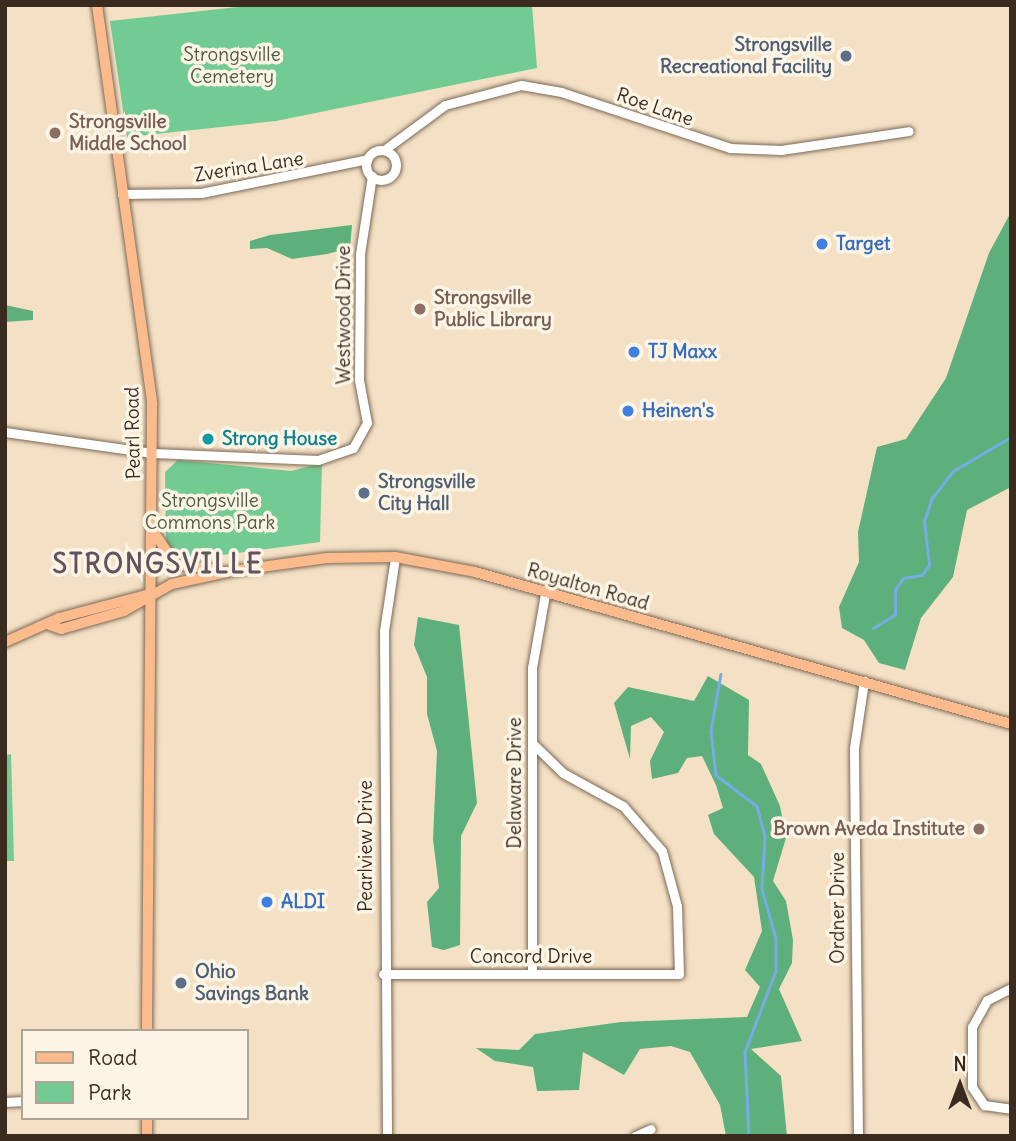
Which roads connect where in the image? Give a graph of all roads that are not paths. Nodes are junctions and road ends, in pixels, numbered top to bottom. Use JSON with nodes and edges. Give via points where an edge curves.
{"nodes":[{"id":1,"x":96,"y":5,"type":"edge"},
{"id":2,"x":909,"y":131,"type":"dead end"},
{"id":3,"x":404,"y":137,"type":"junction"},
{"id":4,"x":384,"y":150,"type":"junction"},
{"id":5,"x":368,"y":159,"type":"junction"},
{"id":6,"x":396,"y":162,"type":"junction"},
{"id":7,"x":339,"y":170,"type":"junction"},
{"id":8,"x":370,"y":175,"type":"junction"},
{"id":9,"x":383,"y":180,"type":"junction"},
{"id":10,"x":122,"y":194,"type":"junction"},
{"id":11,"x":368,"y":204,"type":"junction"},
{"id":12,"x":5,"y":432,"type":"edge"},
{"id":13,"x":153,"y":453,"type":"junction"},
{"id":14,"x":151,"y":523,"type":"junction"},
{"id":15,"x":395,"y":557,"type":"junction"},
{"id":16,"x":232,"y":571,"type":"junction"},
{"id":17,"x":149,"y":594,"type":"junction"},
{"id":18,"x":545,"y":594,"type":"junction"},
{"id":19,"x":5,"y":642,"type":"edge"},
{"id":20,"x":864,"y":681,"type":"junction"},
{"id":21,"x":1011,"y":724,"type":"edge"},
{"id":22,"x":532,"y":743,"type":"junction"},
{"id":23,"x":383,"y":974,"type":"junction"},
{"id":24,"x":532,"y":974,"type":"junction"},
{"id":25,"x":1011,"y":988,"type":"edge"},
{"id":26,"x":147,"y":1029,"type":"edge"},
{"id":27,"x":1011,"y":1109,"type":"edge"},
{"id":28,"x":651,"y":1129,"type":"dead end"},
{"id":29,"x":387,"y":1136,"type":"edge"},
{"id":30,"x":635,"y":1136,"type":"edge"},
{"id":31,"x":858,"y":1136,"type":"edge"}],
"edges":[{"from":1,"to":10,"type":"main road","name":"Pearl Road"},
{"from":2,"to":3,"type":"street","name":"Roe Lane","via":[[781,150],[730,148],[561,92],[521,85],[445,105]]},
{"from":3,"to":4,"type":"street","name":"Roe Lane"},
{"from":3,"to":6,"type":"street"},
{"from":4,"to":5,"type":"street","name":"Roe Lane"},
{"from":4,"to":6,"type":"street"},
{"from":5,"to":7,"type":"street","name":"Zverina Lane"},
{"from":5,"to":8,"type":"street","name":"Westwood Drive"},
{"from":6,"to":9,"type":"street","name":"Westwood Drive"},
{"from":7,"to":8,"type":"street","name":"Zverina Lane"},
{"from":7,"to":10,"type":"street","name":"Zverina Lane","via":[[201,193]]},
{"from":8,"to":9,"type":"street","name":"Zverina Lane"},
{"from":8,"to":11,"type":"street","name":"Westwood Drive"},
{"from":9,"to":11,"type":"street","name":"Westwood Drive"},
{"from":10,"to":13,"type":"main road","name":"Pearl Road","via":[[147,357]]},
{"from":11,"to":13,"type":"street","name":"Westwood Drive","via":[[359,380],[366,423],[359,444],[318,460]]},
{"from":12,"to":13,"type":"street","name":"Westwood Drive"},
{"from":13,"to":14,"type":"main road","name":"Pearl Road"},
{"from":14,"to":16,"type":"main road","via":[[161,551],[174,564]]},
{"from":14,"to":17,"type":"main road","name":"Pearl Road"},
{"from":15,"to":16,"type":"main road","name":"Royalton Road","via":[[327,558]]},
{"from":15,"to":18,"type":"main road","name":"Royalton Road"},
{"from":15,"to":23,"type":"street","name":"Pearlview Drive","via":[[384,631]]},
{"from":16,"to":17,"type":"main road","name":"Royalton Road"},
{"from":17,"to":19,"type":"main road","name":"Royalton Road","via":[[124,611],[61,629],[50,625]]},
{"from":17,"to":26,"type":"main road","name":"Pearl Road"},
{"from":18,"to":20,"type":"main road","name":"Royalton Road"},
{"from":18,"to":22,"type":"street","name":"Delaware Drive","via":[[532,668]]},
{"from":20,"to":21,"type":"main road","name":"Royalton Road"},
{"from":20,"to":31,"type":"street","name":"Ordner Drive","via":[[854,748]]},
{"from":22,"to":24,"type":"street","name":"Delaware Drive"},
{"from":22,"to":24,"type":"street","name":"Concord Drive","via":[[563,773],[623,806],[662,851],[677,906],[679,974]]},
{"from":23,"to":24,"type":"street","name":"Concord Drive"},
{"from":23,"to":29,"type":"street","name":"Pearlview Drive"},
{"from":25,"to":27,"type":"street","via":[[987,1000],[972,1027],[972,1087],[984,1105]]},
{"from":28,"to":30,"type":"street"}]}
